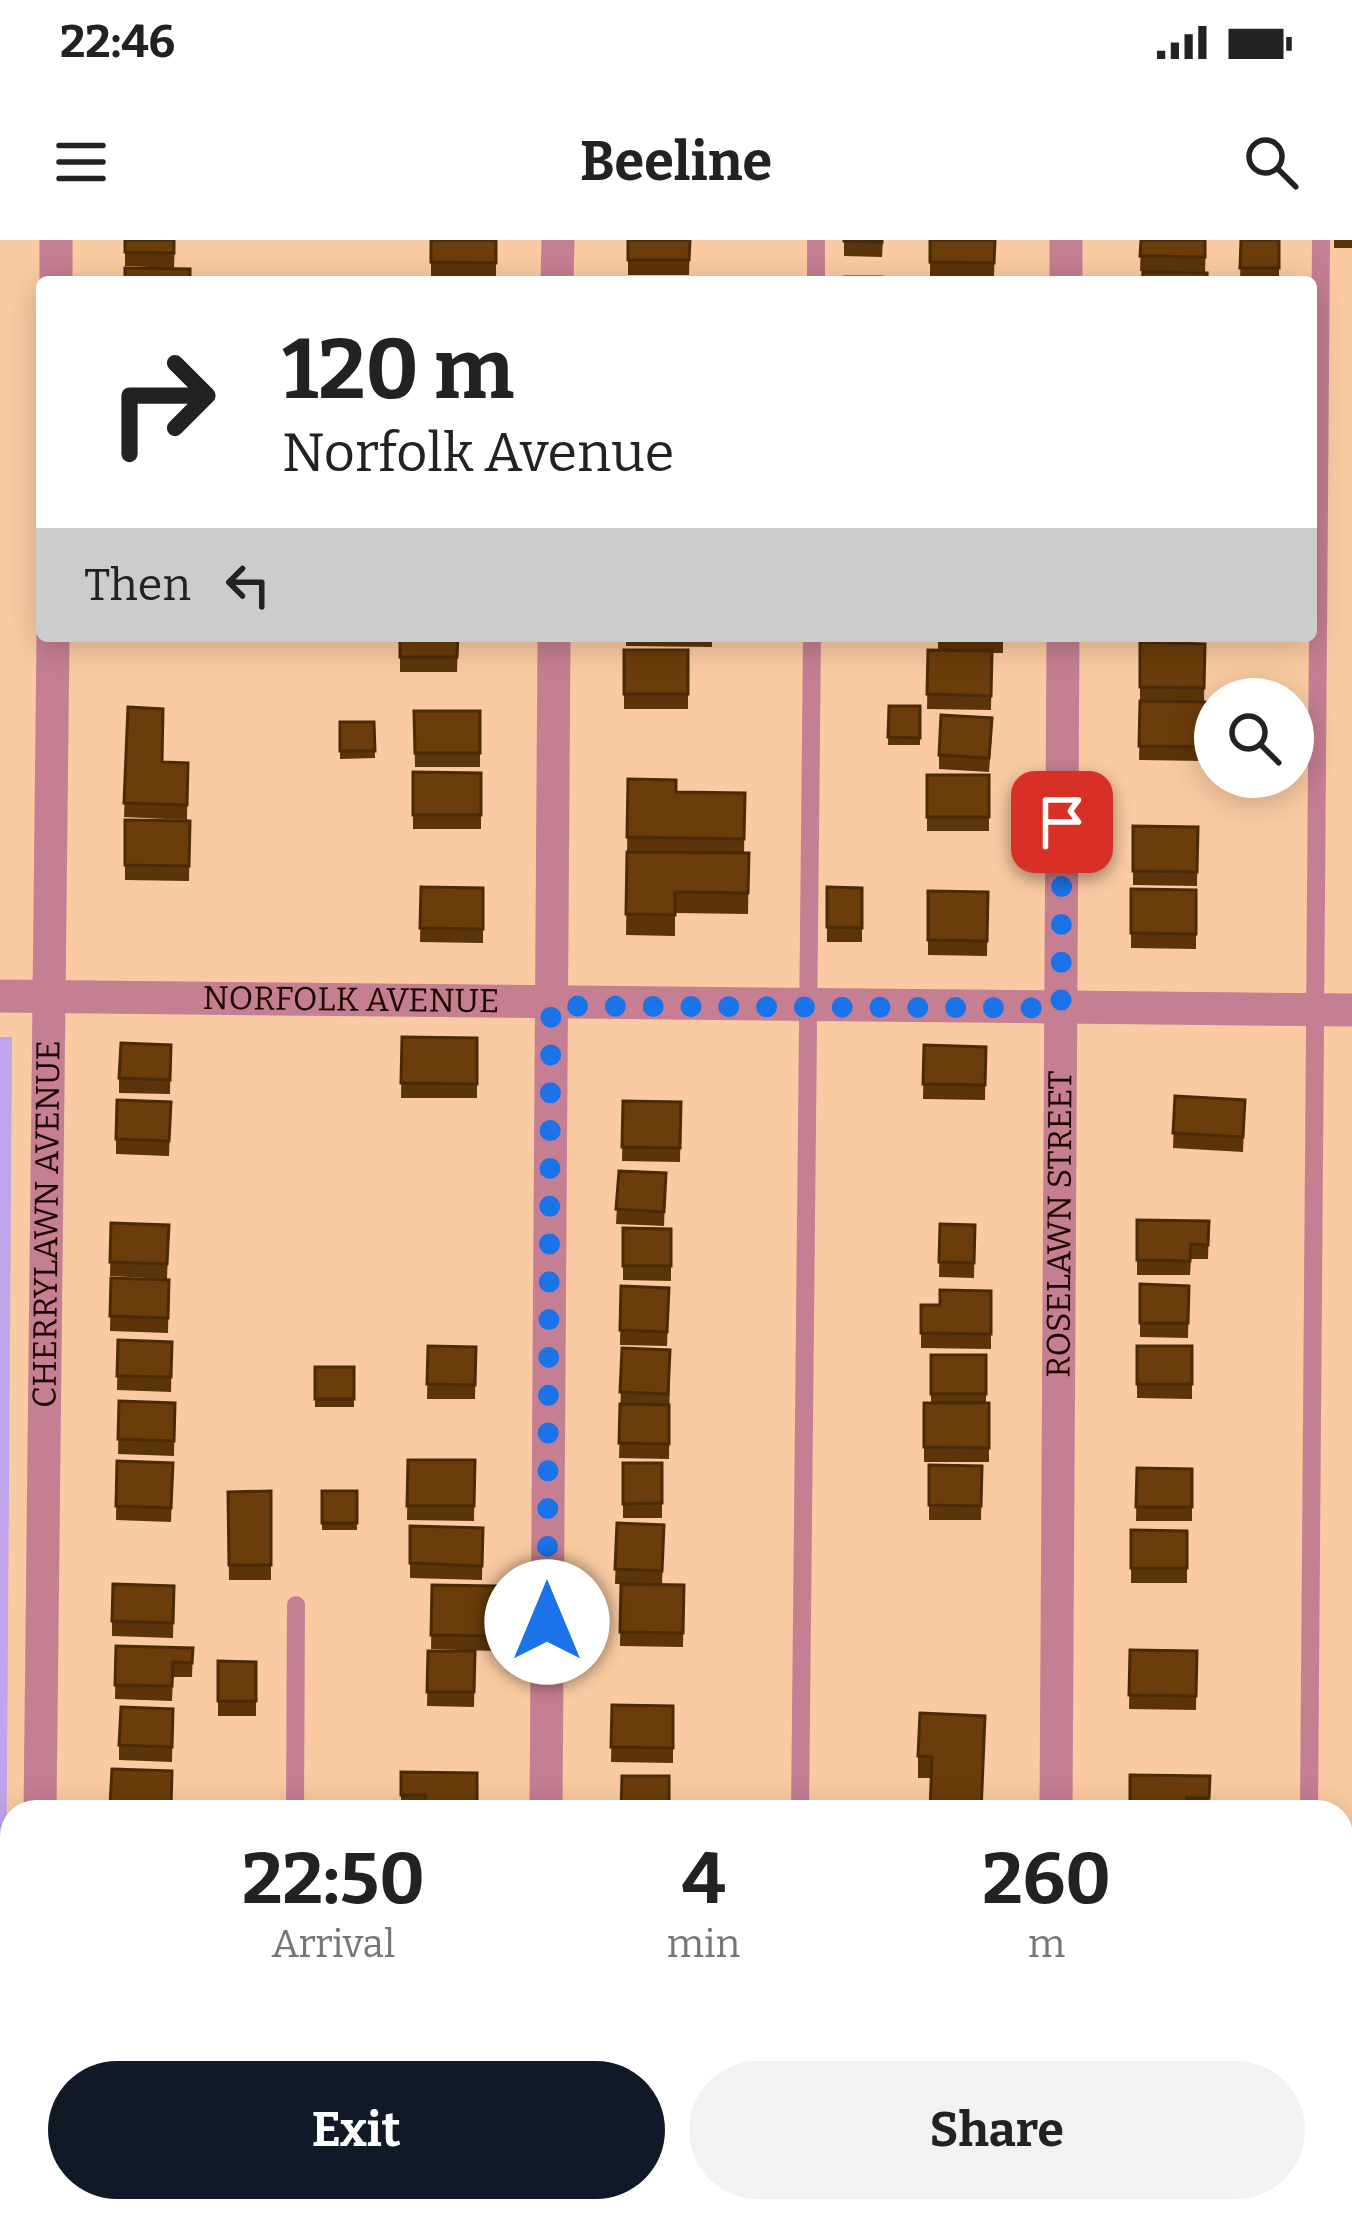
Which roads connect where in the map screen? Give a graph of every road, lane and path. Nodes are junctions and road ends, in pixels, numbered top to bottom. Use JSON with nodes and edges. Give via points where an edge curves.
{"nodes":[{"id":1,"x":56,"y":240,"type":"edge"},
{"id":2,"x":558,"y":240,"type":"edge"},
{"id":3,"x":817,"y":240,"type":"edge"},
{"id":4,"x":1066,"y":240,"type":"edge"},
{"id":5,"x":1321,"y":240,"type":"edge"},
{"id":6,"x":56,"y":276,"type":"edge"},
{"id":7,"x":557,"y":276,"type":"edge"},
{"id":8,"x":816,"y":276,"type":"edge"},
{"id":9,"x":1066,"y":276,"type":"edge"},
{"id":10,"x":52,"y":642,"type":"edge"},
{"id":11,"x":554,"y":642,"type":"edge"},
{"id":12,"x":812,"y":642,"type":"edge"},
{"id":13,"x":1063,"y":642,"type":"edge"},
{"id":14,"x":0,"y":996,"type":"edge"},
{"id":15,"x":50,"y":996,"type":"junction"},
{"id":16,"x":551,"y":1006,"type":"junction"},
{"id":17,"x":808,"y":1007,"type":"junction"},
{"id":18,"x":1061,"y":1008,"type":"junction"},
{"id":19,"x":1316,"y":1010,"type":"junction"},
{"id":20,"x":1352,"y":1010,"type":"edge"},
{"id":21,"x":296,"y":1605,"type":"dead end"},
{"id":22,"x":40,"y":1800,"type":"edge"},
{"id":23,"x":295,"y":1800,"type":"edge"},
{"id":24,"x":546,"y":1800,"type":"edge"},
{"id":25,"x":800,"y":1800,"type":"edge"},
{"id":26,"x":1056,"y":1800,"type":"edge"},
{"id":27,"x":1309,"y":1800,"type":"edge"}],
"edges":[{"from":1,"to":6,"type":"street"},
{"from":2,"to":7,"type":"street"},
{"from":3,"to":8,"type":"lane"},
{"from":4,"to":9,"type":"street"},
{"from":5,"to":19,"type":"lane"},
{"from":10,"to":15,"type":"street","name":"CHERRYLAWN AVENUE"},
{"from":11,"to":16,"type":"street"},
{"from":12,"to":17,"type":"lane"},
{"from":13,"to":18,"type":"street","name":"ROSELAWN STREET"},
{"from":14,"to":15,"type":"street","name":"NORFOLK AVENUE"},
{"from":15,"to":16,"type":"street","name":"NORFOLK AVENUE"},
{"from":15,"to":22,"type":"street","name":"CHERRYLAWN AVENUE"},
{"from":16,"to":17,"type":"street","name":"NORFOLK AVENUE"},
{"from":16,"to":24,"type":"street"},
{"from":17,"to":18,"type":"street","name":"NORFOLK AVENUE"},
{"from":17,"to":25,"type":"lane"},
{"from":18,"to":19,"type":"street","name":"NORFOLK AVENUE"},
{"from":18,"to":26,"type":"street","name":"ROSELAWN STREET"},
{"from":19,"to":20,"type":"street","name":"NORFOLK AVENUE"},
{"from":19,"to":27,"type":"lane"},
{"from":21,"to":23,"type":"lane"}]}
